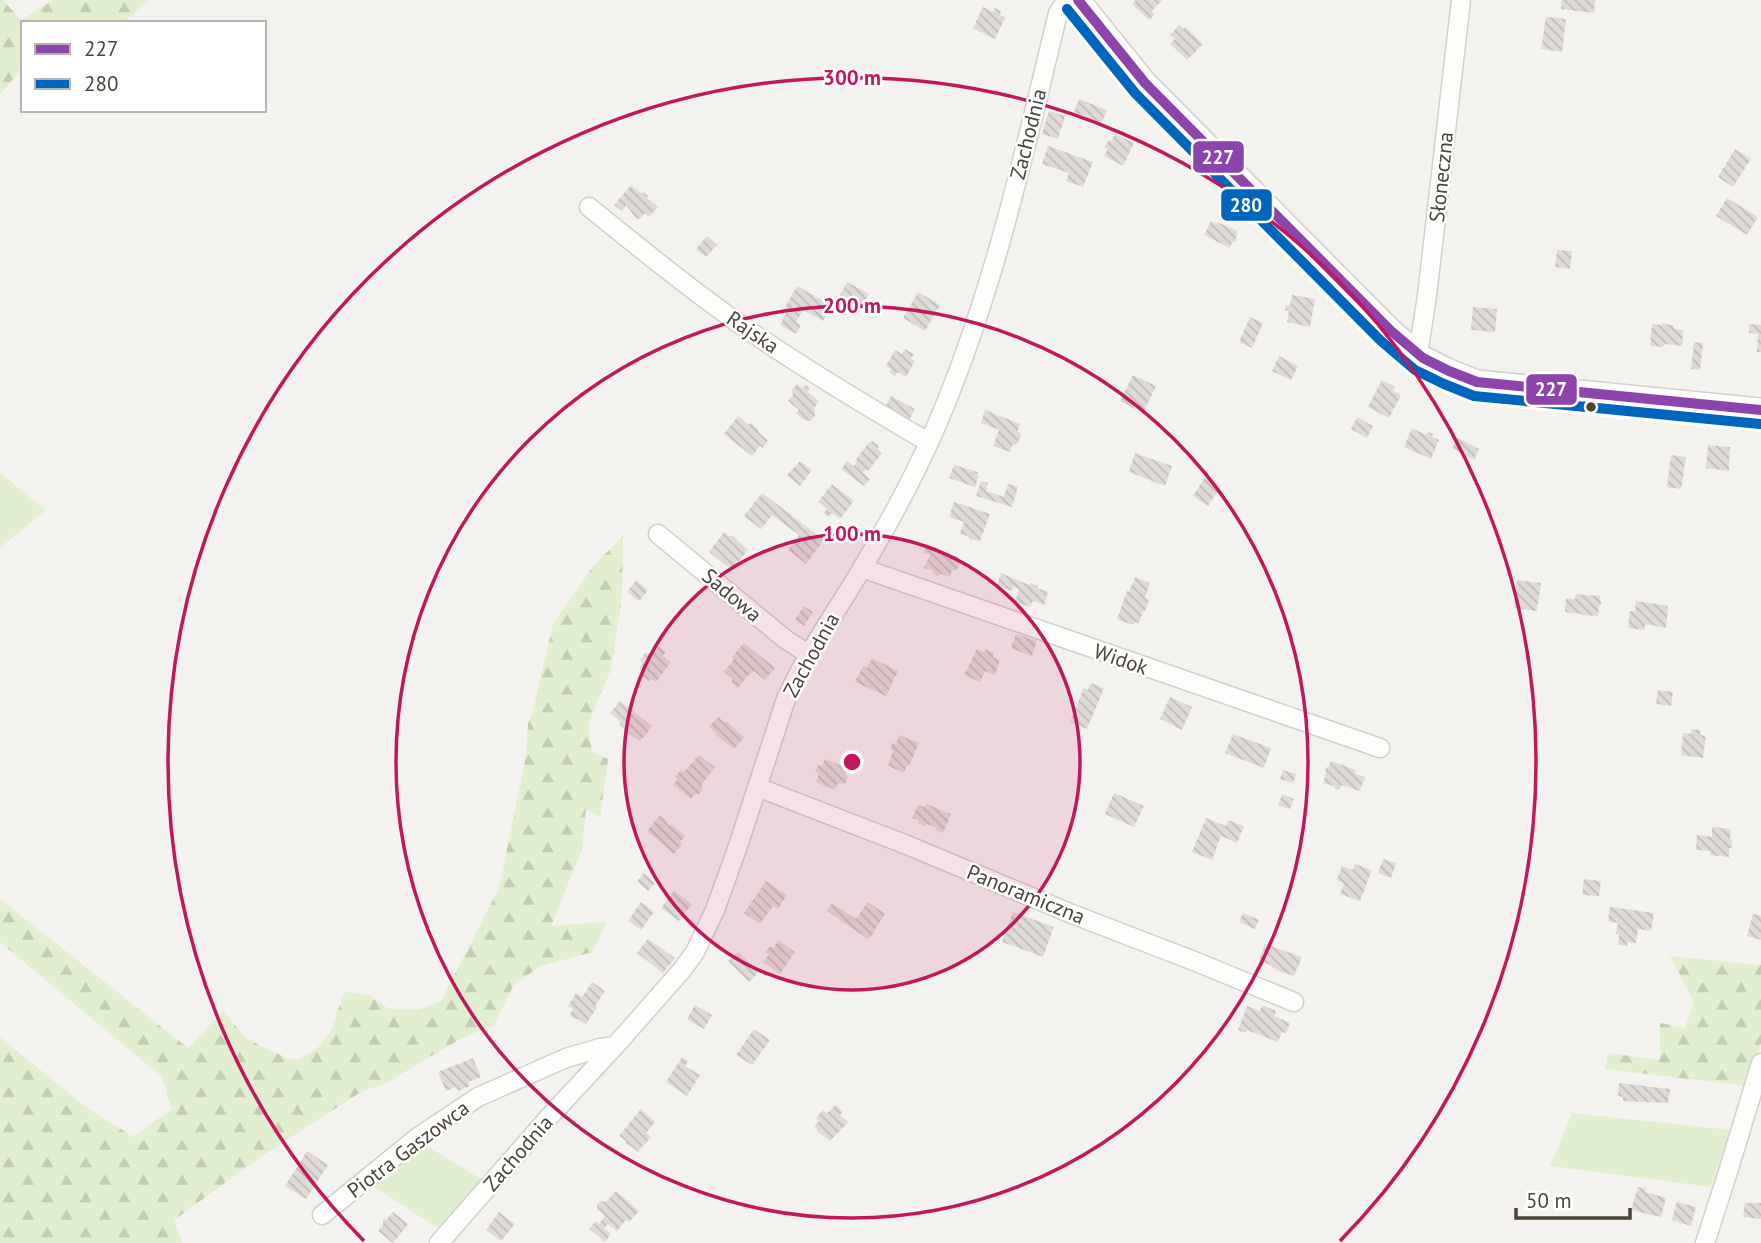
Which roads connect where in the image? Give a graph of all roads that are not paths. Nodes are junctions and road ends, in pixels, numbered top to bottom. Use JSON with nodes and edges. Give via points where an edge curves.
{"nodes":[{"id":1,"x":1067,"y":0,"type":"edge"},
{"id":2,"x":1078,"y":0,"type":"edge"},
{"id":3,"x":1461,"y":0,"type":"edge"},
{"id":4,"x":589,"y":207,"type":"dead end"},
{"id":5,"x":1418,"y":354,"type":"junction"},
{"id":6,"x":1761,"y":410,"type":"edge"},
{"id":7,"x":928,"y":442,"type":"junction"},
{"id":8,"x":658,"y":534,"type":"dead end"},
{"id":9,"x":862,"y":568,"type":"junction"},
{"id":10,"x":808,"y":654,"type":"junction"},
{"id":11,"x":1380,"y":748,"type":"dead end"},
{"id":12,"x":757,"y":787,"type":"junction"},
{"id":13,"x":1294,"y":1002,"type":"dead end"},
{"id":14,"x":615,"y":1046,"type":"junction"},
{"id":15,"x":1761,"y":1063,"type":"edge"},
{"id":16,"x":322,"y":1215,"type":"dead end"},
{"id":17,"x":439,"y":1243,"type":"edge"},
{"id":18,"x":1705,"y":1243,"type":"edge"}],
"edges":[{"from":1,"to":7,"type":"street","name":"Zachodnia","via":[[1058,13],[988,285]]},
{"from":2,"to":5,"type":"street","via":[[1145,83]]},
{"from":3,"to":5,"type":"street","name":"Słoneczna"},
{"from":4,"to":7,"type":"street","name":"Rajska","via":[[751,332]]},
{"from":5,"to":6,"type":"street","via":[[1477,382]]},
{"from":7,"to":9,"type":"street","name":"Zachodnia"},
{"from":8,"to":10,"type":"street","name":"Sadowa"},
{"from":9,"to":10,"type":"street","name":"Zachodnia"},
{"from":9,"to":11,"type":"street","name":"Widok"},
{"from":10,"to":12,"type":"street","name":"Zachodnia","via":[[785,702]]},
{"from":12,"to":13,"type":"street","name":"Panoramiczna"},
{"from":12,"to":14,"type":"street","name":"Zachodnia","via":[[715,910],[695,952]]},
{"from":14,"to":16,"type":"street","name":"Piotra Gaszowca","via":[[566,1058],[478,1097],[418,1137]]},
{"from":14,"to":17,"type":"street","name":"Zachodnia"},
{"from":15,"to":18,"type":"street"}]}
